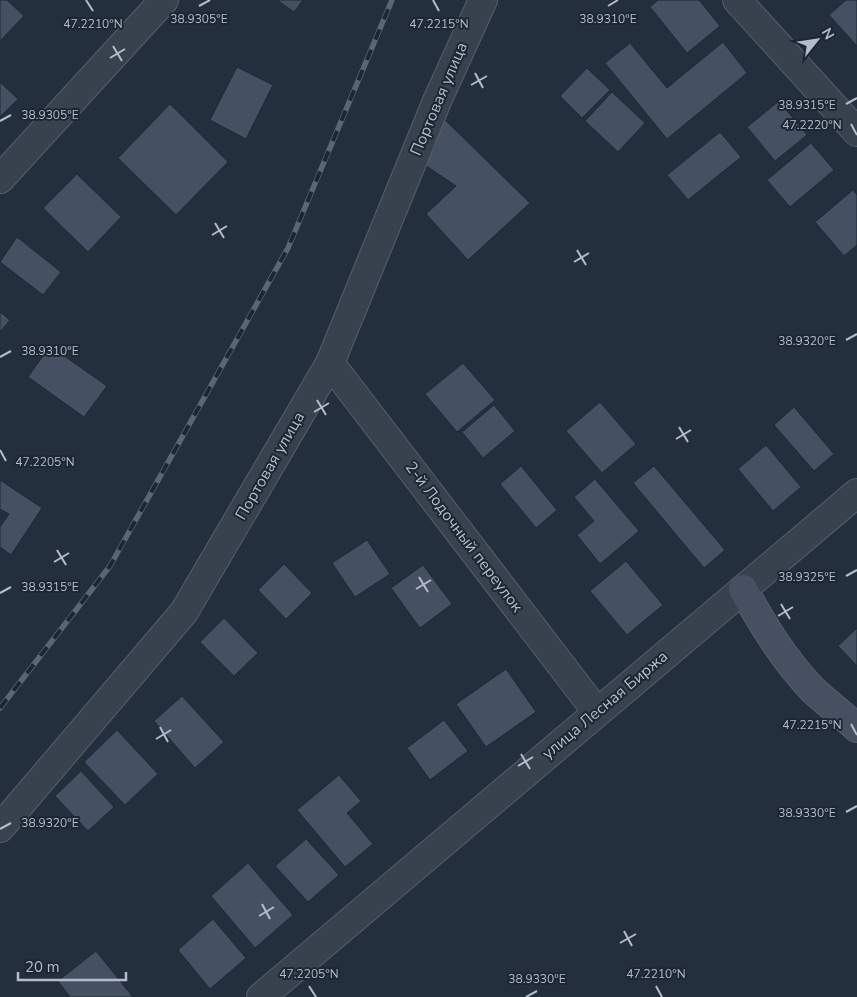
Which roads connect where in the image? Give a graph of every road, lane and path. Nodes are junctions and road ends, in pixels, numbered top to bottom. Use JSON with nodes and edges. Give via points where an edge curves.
{"nodes":[{"id":1,"x":164,"y":0,"type":"edge"},
{"id":2,"x":483,"y":0,"type":"edge"},
{"id":3,"x":737,"y":0,"type":"edge"},
{"id":4,"x":857,"y":132,"type":"edge"},
{"id":5,"x":0,"y":179,"type":"edge"},
{"id":6,"x":330,"y":363,"type":"junction"},
{"id":7,"x":857,"y":492,"type":"edge"},
{"id":8,"x":743,"y":589,"type":"junction"},
{"id":9,"x":597,"y":712,"type":"junction"},
{"id":10,"x":857,"y":728,"type":"edge"},
{"id":11,"x":0,"y":828,"type":"edge"},
{"id":12,"x":261,"y":997,"type":"edge"}],
"edges":[{"from":1,"to":5,"type":"street"},
{"from":2,"to":6,"type":"street","name":"Портовая улица","via":[[437,101]]},
{"from":3,"to":4,"type":"street"},
{"from":6,"to":9,"type":"street","name":"2-й Лодочный переулок"},
{"from":6,"to":11,"type":"street","name":"Портовая улица","via":[[184,612]]},
{"from":7,"to":8,"type":"street","name":"улица Лесная Биржа"},
{"from":8,"to":9,"type":"street","name":"улица Лесная Биржа"},
{"from":8,"to":10,"type":"street","via":[[789,662],[814,690]]},
{"from":9,"to":12,"type":"street","name":"улица Лесная Биржа"}]}
